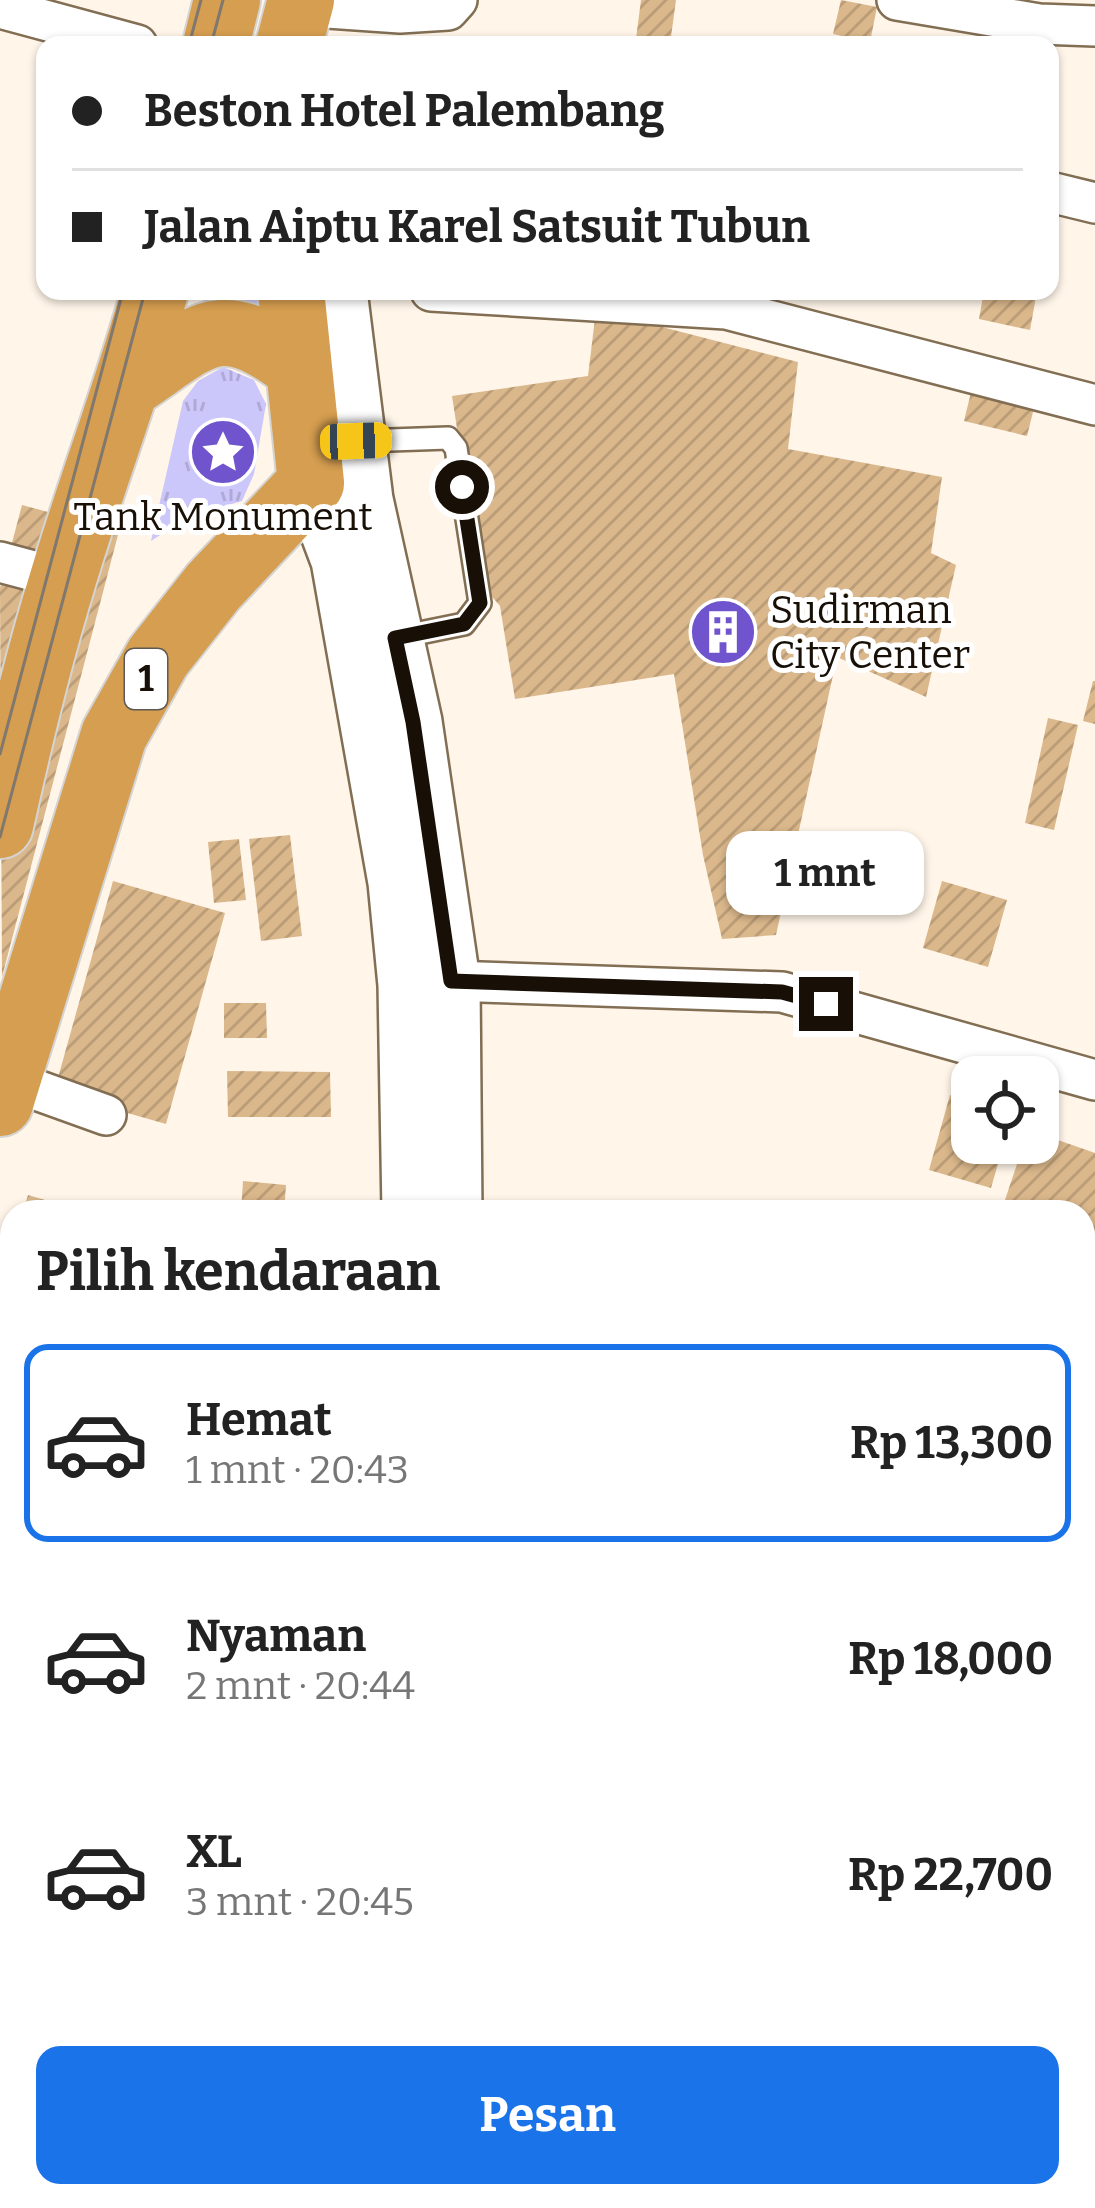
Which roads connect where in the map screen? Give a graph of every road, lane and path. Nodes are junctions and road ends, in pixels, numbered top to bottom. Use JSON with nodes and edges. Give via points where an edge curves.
{"nodes":[{"id":1,"x":226,"y":0,"type":"edge"},
{"id":2,"x":457,"y":0,"type":"edge"},
{"id":3,"x":897,"y":0,"type":"edge"},
{"id":4,"x":0,"y":8,"type":"edge"},
{"id":5,"x":1042,"y":12,"type":"edge"},
{"id":6,"x":294,"y":24,"type":"edge"},
{"id":7,"x":1095,"y":26,"type":"edge"},
{"id":8,"x":104,"y":36,"type":"edge"},
{"id":9,"x":218,"y":36,"type":"edge"},
{"id":10,"x":1059,"y":194,"type":"edge"},
{"id":11,"x":1095,"y":202,"type":"edge"},
{"id":12,"x":152,"y":300,"type":"edge"},
{"id":13,"x":292,"y":300,"type":"edge"},
{"id":14,"x":338,"y":300,"type":"edge"},
{"id":15,"x":578,"y":300,"type":"edge"},
{"id":16,"x":296,"y":366,"type":"junction"},
{"id":17,"x":130,"y":384,"type":"junction"},
{"id":18,"x":1095,"y":405,"type":"edge"},
{"id":19,"x":334,"y":462,"type":"junction"},
{"id":20,"x":0,"y":562,"type":"edge"},
{"id":21,"x":40,"y":573,"type":"dead end"},
{"id":22,"x":395,"y":638,"type":"junction"},
{"id":23,"x":2,"y":804,"type":"edge"},
{"id":24,"x":429,"y":983,"type":"junction"},
{"id":25,"x":1095,"y":1080,"type":"edge"},
{"id":26,"x":3,"y":1091,"type":"edge"},
{"id":27,"x":106,"y":1115,"type":"dead end"},
{"id":28,"x":412,"y":1200,"type":"edge"},
{"id":29,"x":452,"y":1200,"type":"edge"}],
"edges":[{"from":1,"to":9,"type":"highway"},
{"from":2,"to":6,"type":"street","via":[[448,10]]},
{"from":3,"to":5,"type":"street"},
{"from":4,"to":8,"type":"street"},
{"from":5,"to":7,"type":"street"},
{"from":10,"to":11,"type":"street"},
{"from":12,"to":17,"type":"highway"},
{"from":13,"to":16,"type":"highway"},
{"from":14,"to":19,"type":"main road"},
{"from":15,"to":18,"type":"street","via":[[726,309]]},
{"from":16,"to":17,"type":"highway","via":[[261,339],[206,334]]},
{"from":16,"to":19,"type":"highway"},
{"from":17,"to":23,"type":"highway","via":[[63,578]]},
{"from":19,"to":22,"type":"main road","via":[[364,500]]},
{"from":19,"to":22,"type":"lane","via":[[448,438],[456,448],[480,603],[464,624]]},
{"from":19,"to":24,"type":"main road","via":[[340,560],[397,882]]},
{"from":19,"to":26,"type":"highway","number":"1","via":[[199,605],[114,735]]},
{"from":20,"to":21,"type":"street"},
{"from":22,"to":24,"type":"main road","via":[[413,722]]},
{"from":24,"to":25,"type":"street","via":[[782,992]]},
{"from":24,"to":28,"type":"main road"},
{"from":24,"to":29,"type":"main road"},
{"from":26,"to":27,"type":"street"}]}
